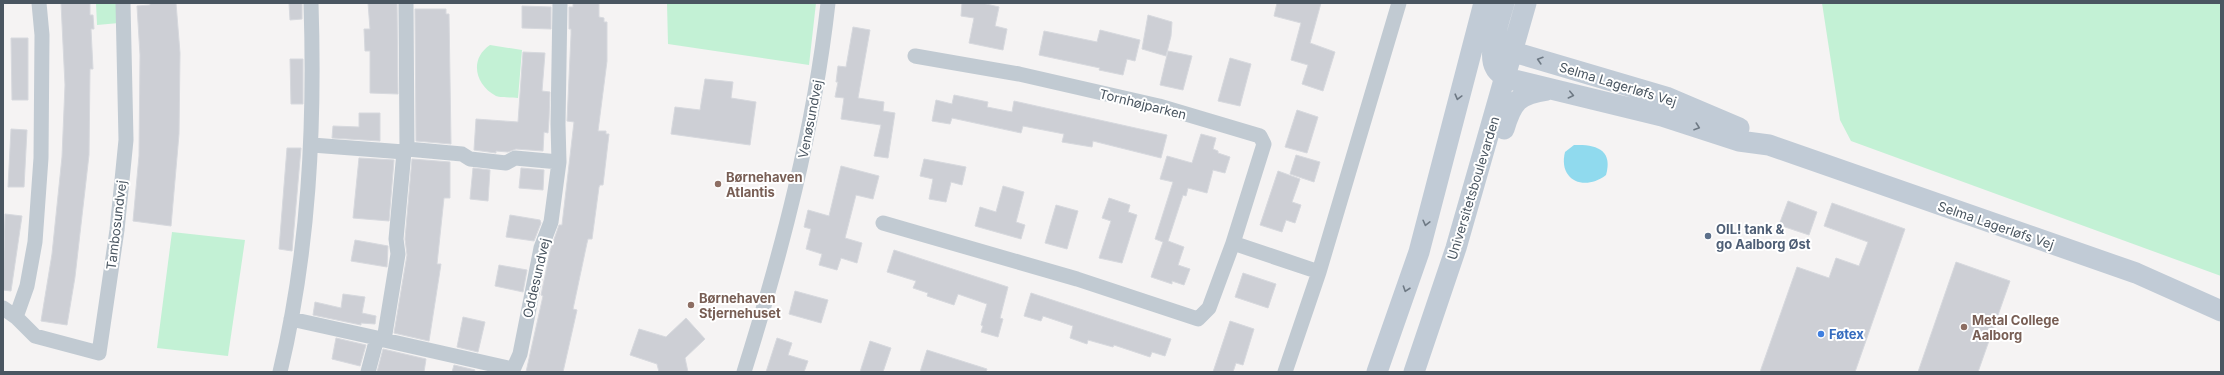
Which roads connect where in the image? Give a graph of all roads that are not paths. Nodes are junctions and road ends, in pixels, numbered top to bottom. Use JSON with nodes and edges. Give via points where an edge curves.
{"nodes":[{"id":1,"x":39,"y":3,"type":"edge"},
{"id":2,"x":123,"y":3,"type":"edge"},
{"id":3,"x":311,"y":3,"type":"edge"},
{"id":4,"x":406,"y":3,"type":"edge"},
{"id":5,"x":560,"y":3,"type":"edge"},
{"id":6,"x":828,"y":3,"type":"edge"},
{"id":7,"x":1399,"y":3,"type":"edge"},
{"id":8,"x":1484,"y":3,"type":"edge"},
{"id":9,"x":1504,"y":3,"type":"edge"},
{"id":10,"x":1526,"y":3,"type":"edge"},
{"id":11,"x":1494,"y":46,"type":"junction"},
{"id":12,"x":1514,"y":52,"type":"junction"},
{"id":13,"x":915,"y":56,"type":"dead end"},
{"id":14,"x":1467,"y":64,"type":"junction"},
{"id":15,"x":1506,"y":78,"type":"junction"},
{"id":16,"x":1549,"y":90,"type":"junction"},
{"id":17,"x":312,"y":145,"type":"junction"},
{"id":18,"x":1769,"y":145,"type":"junction"},
{"id":19,"x":405,"y":151,"type":"junction"},
{"id":20,"x":559,"y":162,"type":"junction"},
{"id":21,"x":883,"y":224,"type":"dead end"},
{"id":22,"x":1232,"y":242,"type":"junction"},
{"id":23,"x":1320,"y":272,"type":"junction"},
{"id":24,"x":3,"y":308,"type":"edge"},
{"id":25,"x":2221,"y":311,"type":"edge"},
{"id":26,"x":16,"y":317,"type":"junction"},
{"id":27,"x":291,"y":319,"type":"junction"},
{"id":28,"x":380,"y":339,"type":"junction"},
{"id":29,"x":512,"y":370,"type":"edge"},
{"id":30,"x":280,"y":372,"type":"edge"},
{"id":31,"x":368,"y":372,"type":"edge"},
{"id":32,"x":744,"y":372,"type":"edge"},
{"id":33,"x":1285,"y":372,"type":"edge"},
{"id":34,"x":1377,"y":372,"type":"edge"},
{"id":35,"x":1414,"y":372,"type":"edge"},
{"id":36,"x":1428,"y":372,"type":"edge"}],
"edges":[{"from":1,"to":26,"type":"street","via":[[42,35],[42,158],[35,242],[28,286]]},
{"from":2,"to":26,"type":"street","name":"Tambosundvej","via":[[126,140],[117,230],[99,353],[35,336]]},
{"from":3,"to":17,"type":"street"},
{"from":4,"to":19,"type":"street"},
{"from":5,"to":20,"type":"street","name":"Oddesundvej"},
{"from":6,"to":32,"type":"street","name":"Venøsundvej","via":[[821,63],[789,222]]},
{"from":7,"to":23,"type":"street"},
{"from":8,"to":14,"type":"main road"},
{"from":9,"to":11,"type":"main road"},
{"from":10,"to":12,"type":"main road","name":"Universitetsboulevarden"},
{"from":11,"to":12,"type":"main road","name":"Selma Lagerløfs Vej"},
{"from":11,"to":14,"type":"main road","via":[[1473,55]]},
{"from":11,"to":15,"type":"main road","via":[[1495,68]]},
{"from":12,"to":15,"type":"main road","name":"Universitetsboulevarden"},
{"from":18,"to":12,"type":"main road","name":"Selma Lagerløfs Vej","one_way":true,"via":[[1746,130],[1666,97]]},
{"from":13,"to":22,"type":"street","name":"Tornhøjparken","via":[[1019,74],[1159,106],[1260,136],[1264,144]]},
{"from":14,"to":34,"type":"main road","one_way":true,"via":[[1419,252]]},
{"from":15,"to":16,"type":"main road","name":"Selma Lagerløfs Vej"},
{"from":15,"to":35,"type":"main road","name":"Universitetsboulevarden","via":[[1456,248]]},
{"from":16,"to":18,"type":"main road","name":"Selma Lagerløfs Vej","one_way":true,"via":[[1662,116],[1739,141]]},
{"from":16,"to":36,"type":"main road","via":[[1520,97],[1509,112],[1478,219]]},
{"from":17,"to":19,"type":"street"},
{"from":17,"to":27,"type":"street","via":[[302,251]]},
{"from":18,"to":25,"type":"main road","name":"Selma Lagerløfs Vej","via":[[2131,271]]},
{"from":19,"to":20,"type":"street","via":[[462,154],[470,159],[506,163],[515,158]]},
{"from":19,"to":28,"type":"street","via":[[396,239],[398,254]]},
{"from":20,"to":29,"type":"street","name":"Oddesundvej","via":[[551,222],[541,248],[520,354]]},
{"from":21,"to":22,"type":"street","name":"Tornhøjparken","via":[[1077,279],[1198,319],[1209,308]]},
{"from":22,"to":23,"type":"street"},
{"from":23,"to":33,"type":"street"},
{"from":24,"to":26,"type":"street","name":"Tambosundvej"},
{"from":27,"to":28,"type":"street","name":"Oddesundvej"},
{"from":27,"to":30,"type":"street"},
{"from":28,"to":29,"type":"street","name":"Oddesundvej"},
{"from":28,"to":31,"type":"street"}]}
